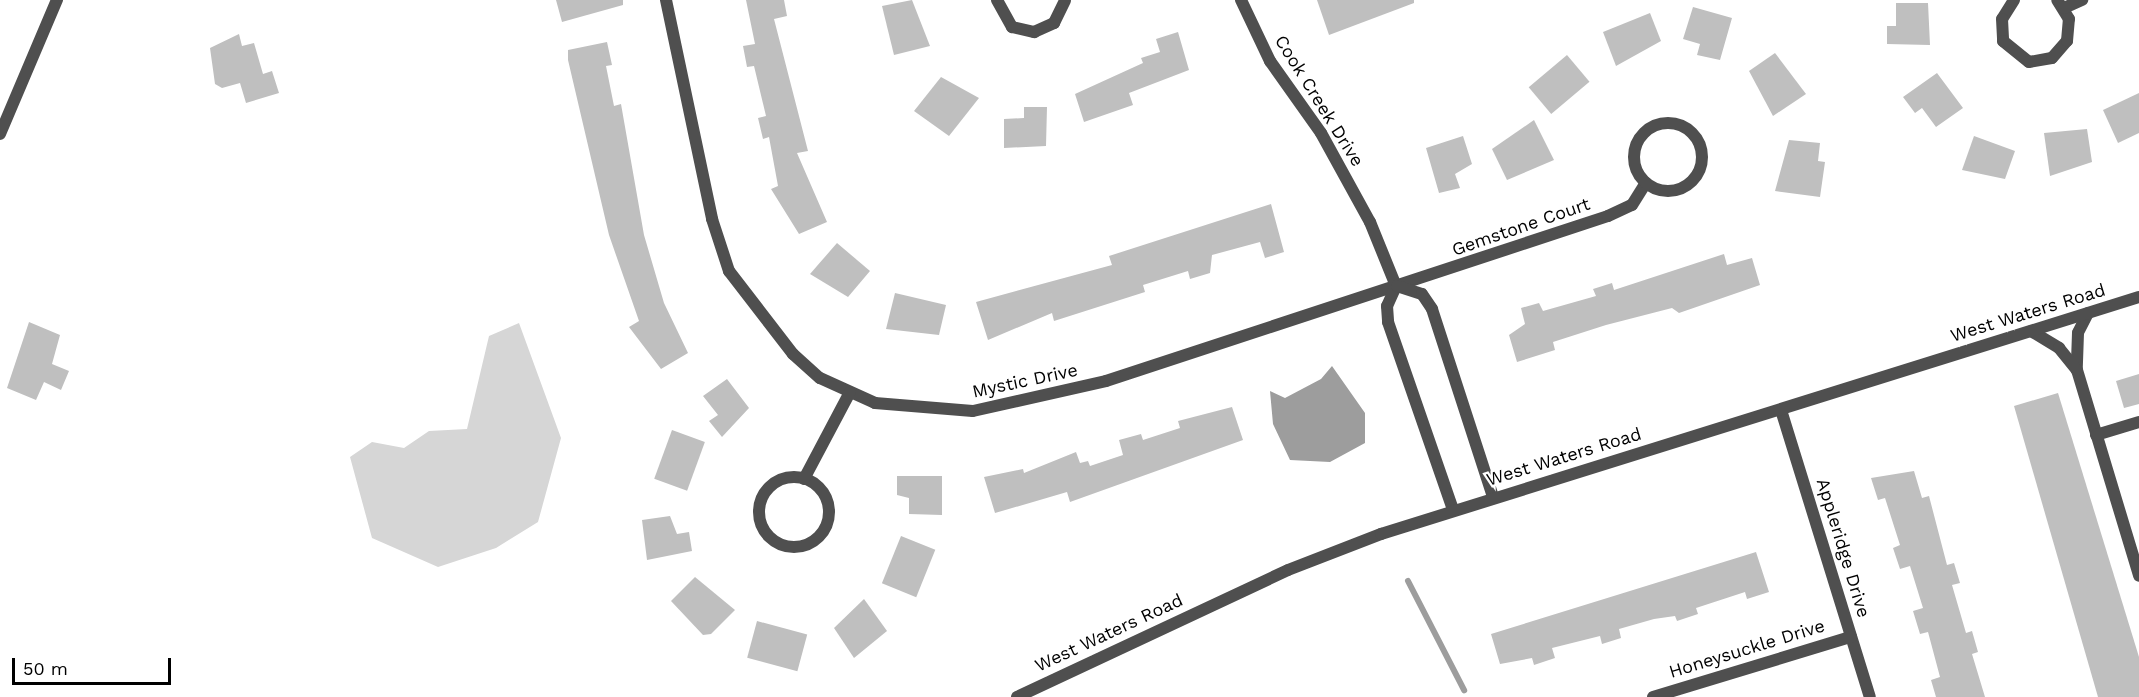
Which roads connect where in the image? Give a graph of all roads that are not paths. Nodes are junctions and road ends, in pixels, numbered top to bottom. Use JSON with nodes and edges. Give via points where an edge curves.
{"nodes":[{"id":1,"x":57,"y":0,"type":"edge"},
{"id":2,"x":666,"y":0,"type":"edge"},
{"id":3,"x":997,"y":0,"type":"edge"},
{"id":4,"x":1065,"y":0,"type":"edge"},
{"id":5,"x":1241,"y":0,"type":"edge"},
{"id":6,"x":2014,"y":0,"type":"edge"},
{"id":7,"x":2082,"y":0,"type":"edge"},
{"id":8,"x":2061,"y":4,"type":"edge"},
{"id":9,"x":0,"y":134,"type":"edge"},
{"id":10,"x":1646,"y":183,"type":"junction"},
{"id":11,"x":1396,"y":286,"type":"junction"},
{"id":12,"x":2139,"y":297,"type":"edge"},
{"id":13,"x":2088,"y":313,"type":"junction"},
{"id":14,"x":2031,"y":331,"type":"junction"},
{"id":15,"x":2077,"y":370,"type":"junction"},
{"id":16,"x":850,"y":392,"type":"junction"},
{"id":17,"x":1781,"y":410,"type":"junction"},
{"id":18,"x":2139,"y":422,"type":"edge"},
{"id":19,"x":2096,"y":435,"type":"junction"},
{"id":20,"x":804,"y":479,"type":"junction"},
{"id":21,"x":1493,"y":497,"type":"junction"},
{"id":22,"x":1453,"y":510,"type":"junction"},
{"id":23,"x":2139,"y":576,"type":"edge"},
{"id":24,"x":1851,"y":637,"type":"junction"},
{"id":25,"x":1017,"y":697,"type":"edge"},
{"id":26,"x":1653,"y":697,"type":"edge"},
{"id":27,"x":1870,"y":697,"type":"edge"}],
"edges":[{"from":1,"to":9,"type":"street"},
{"from":2,"to":16,"type":"street","name":"Mystic Drive","via":[[712,219],[729,271],[793,354],[820,378]]},
{"from":3,"to":4,"type":"street","via":[[1012,27],[1034,32],[1054,23]]},
{"from":5,"to":11,"type":"street","name":"Cook Creek Drive","via":[[1270,61],[1321,133],[1370,222]]},
{"from":6,"to":8,"type":"street","via":[[2001,30],[2009,51],[2029,62],[2061,51],[2070,30]]},
{"from":7,"to":8,"type":"street"},
{"from":10,"to":10,"type":"street","via":[[1666,192],[1688,186],[1703,156],[1695,135],[1664,123],[1644,133],[1635,164]]},
{"from":10,"to":11,"type":"street","name":"Gemstone Court","via":[[1632,205],[1608,216]]},
{"from":11,"to":16,"type":"street","name":"Mystic Drive","via":[[1106,381],[994,407],[929,411],[875,403]]},
{"from":11,"to":21,"type":"street","via":[[1422,294],[1432,309]]},
{"from":11,"to":22,"type":"street","via":[[1387,306],[1388,322]]},
{"from":12,"to":13,"type":"street","name":"West Waters Road"},
{"from":13,"to":14,"type":"street","name":"West Waters Road"},
{"from":13,"to":15,"type":"street","via":[[2078,333]]},
{"from":14,"to":15,"type":"street","via":[[2059,348]]},
{"from":14,"to":17,"type":"street","name":"West Waters Road"},
{"from":15,"to":19,"type":"street"},
{"from":16,"to":20,"type":"street"},
{"from":17,"to":21,"type":"street","name":"West Waters Road"},
{"from":17,"to":24,"type":"street","name":"Appleridge Drive"},
{"from":18,"to":19,"type":"street"},
{"from":19,"to":23,"type":"street"},
{"from":20,"to":20,"type":"street","via":[[772,484],[760,502],[766,534],[784,546],[808,544],[827,522],[823,493]]},
{"from":21,"to":22,"type":"street","name":"West Waters Road"},
{"from":22,"to":25,"type":"street","name":"West Waters Road","via":[[1288,570]]},
{"from":24,"to":26,"type":"street","name":"Honeysuckle Drive"},
{"from":24,"to":27,"type":"street","name":"Appleridge Drive"}]}
